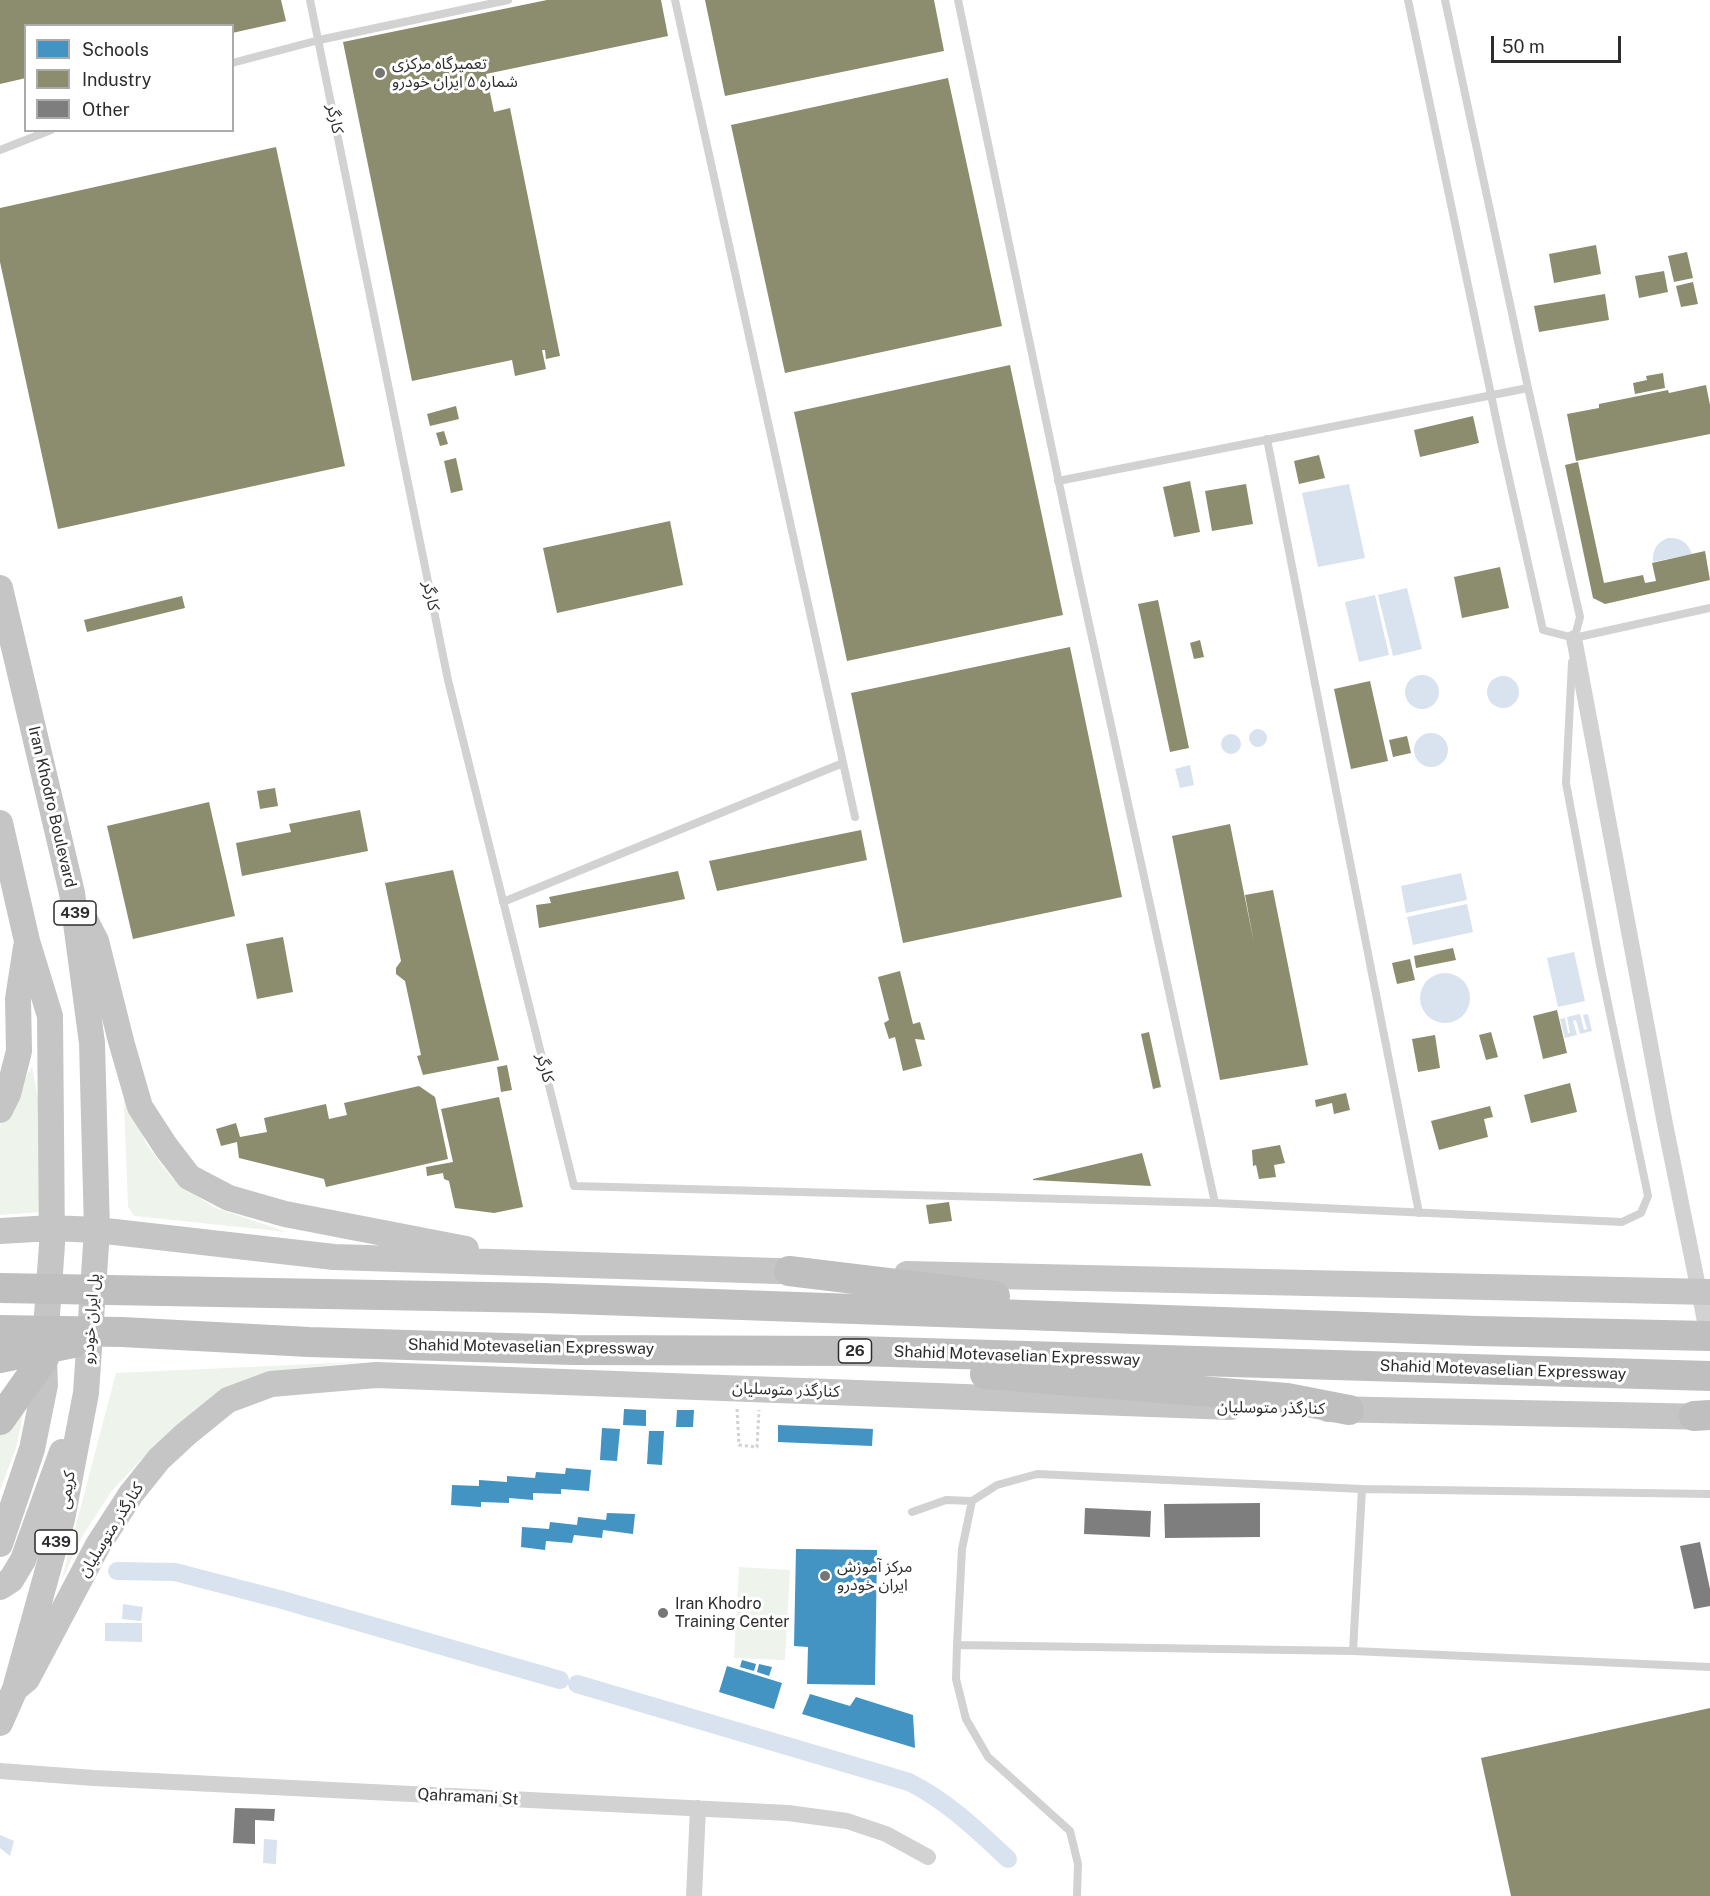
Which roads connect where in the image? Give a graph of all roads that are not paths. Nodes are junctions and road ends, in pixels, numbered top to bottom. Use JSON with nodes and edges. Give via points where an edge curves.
{"nodes":[{"id":1,"x":310,"y":0,"type":"edge"},
{"id":2,"x":507,"y":0,"type":"edge"},
{"id":3,"x":675,"y":0,"type":"edge"},
{"id":4,"x":958,"y":0,"type":"edge"},
{"id":5,"x":1408,"y":0,"type":"edge"},
{"id":6,"x":1445,"y":0,"type":"edge"},
{"id":7,"x":319,"y":40,"type":"junction"},
{"id":8,"x":234,"y":62,"type":"edge"},
{"id":9,"x":46,"y":132,"type":"edge"},
{"id":10,"x":0,"y":150,"type":"edge"},
{"id":11,"x":1528,"y":388,"type":"junction"},
{"id":12,"x":1491,"y":395,"type":"junction"},
{"id":13,"x":1267,"y":440,"type":"junction"},
{"id":14,"x":1058,"y":481,"type":"junction"},
{"id":15,"x":0,"y":588,"type":"edge"},
{"id":16,"x":1710,"y":608,"type":"edge"},
{"id":17,"x":1574,"y":638,"type":"junction"},
{"id":18,"x":843,"y":763,"type":"junction"},
{"id":19,"x":855,"y":817,"type":"dead end"},
{"id":20,"x":0,"y":823,"type":"edge"},
{"id":21,"x":72,"y":893,"type":"junction"},
{"id":22,"x":503,"y":902,"type":"junction"},
{"id":23,"x":27,"y":940,"type":"junction"},
{"id":24,"x":0,"y":1110,"type":"edge"},
{"id":25,"x":1215,"y":1203,"type":"junction"},
{"id":26,"x":1419,"y":1212,"type":"junction"},
{"id":27,"x":0,"y":1231,"type":"edge"},
{"id":28,"x":52,"y":1236,"type":"junction"},
{"id":29,"x":97,"y":1237,"type":"junction"},
{"id":30,"x":540,"y":1264,"type":"junction"},
{"id":31,"x":789,"y":1271,"type":"junction"},
{"id":32,"x":6,"y":1288,"type":"edge"},
{"id":33,"x":1710,"y":1292,"type":"edge"},
{"id":34,"x":1204,"y":1321,"type":"junction"},
{"id":35,"x":0,"y":1330,"type":"edge"},
{"id":36,"x":122,"y":1332,"type":"junction"},
{"id":37,"x":1710,"y":1336,"type":"edge"},
{"id":38,"x":1710,"y":1347,"type":"edge"},
{"id":39,"x":856,"y":1351,"type":"junction"},
{"id":40,"x":0,"y":1358,"type":"edge"},
{"id":41,"x":44,"y":1358,"type":"junction"},
{"id":42,"x":1710,"y":1376,"type":"edge"},
{"id":43,"x":86,"y":1393,"type":"junction"},
{"id":44,"x":1349,"y":1410,"type":"junction"},
{"id":45,"x":1705,"y":1416,"type":"edge"},
{"id":46,"x":0,"y":1420,"type":"edge"},
{"id":47,"x":1362,"y":1489,"type":"junction"},
{"id":48,"x":1710,"y":1494,"type":"edge"},
{"id":49,"x":972,"y":1501,"type":"junction"},
{"id":50,"x":912,"y":1512,"type":"dead end"},
{"id":51,"x":0,"y":1544,"type":"edge"},
{"id":52,"x":0,"y":1587,"type":"edge"},
{"id":53,"x":957,"y":1645,"type":"junction"},
{"id":54,"x":1353,"y":1651,"type":"junction"},
{"id":55,"x":1710,"y":1667,"type":"edge"},
{"id":56,"x":15,"y":1689,"type":"junction"},
{"id":57,"x":0,"y":1723,"type":"edge"},
{"id":58,"x":0,"y":1771,"type":"edge"},
{"id":59,"x":698,"y":1808,"type":"junction"},
{"id":60,"x":928,"y":1857,"type":"dead end"},
{"id":61,"x":694,"y":1896,"type":"edge"},
{"id":62,"x":1077,"y":1896,"type":"edge"}],
"edges":[{"from":1,"to":7,"type":"lane","name":"کارگر"},
{"from":2,"to":7,"type":"lane"},
{"from":3,"to":18,"type":"lane"},
{"from":4,"to":14,"type":"lane"},
{"from":5,"to":12,"type":"lane"},
{"from":6,"to":11,"type":"lane"},
{"from":7,"to":8,"type":"lane"},
{"from":7,"to":22,"type":"lane","name":"کارگر","via":[[448,680]]},
{"from":9,"to":10,"type":"lane"},
{"from":11,"to":12,"type":"lane"},
{"from":11,"to":17,"type":"lane","via":[[1580,617]]},
{"from":12,"to":13,"type":"lane"},
{"from":12,"to":17,"type":"lane","via":[[1543,630]]},
{"from":13,"to":14,"type":"lane"},
{"from":13,"to":26,"type":"lane"},
{"from":14,"to":25,"type":"lane"},
{"from":15,"to":21,"type":"main road","name":"Iran Khodro Boulevard","number":"439"},
{"from":16,"to":17,"type":"lane"},
{"from":17,"to":26,"type":"lane","via":[[1566,783],[1648,1196],[1641,1214],[1622,1222]]},
{"from":17,"to":38,"type":"street"},
{"from":18,"to":19,"type":"lane"},
{"from":18,"to":22,"type":"lane"},
{"from":20,"to":23,"type":"main road"},
{"from":21,"to":29,"type":"main road","name":"Iran Khodro Boulevard","number":"439","via":[[92,1042]]},
{"from":21,"to":30,"type":"main road","via":[[96,941],[140,1107],[189,1177],[229,1198],[285,1214]]},
{"from":22,"to":25,"type":"lane","name":"کارگر","via":[[574,1186]]},
{"from":23,"to":24,"type":"main road","via":[[18,999],[19,1051]]},
{"from":23,"to":28,"type":"main road","via":[[50,1016]]},
{"from":25,"to":26,"type":"lane"},
{"from":27,"to":28,"type":"main road"},
{"from":28,"to":29,"type":"main road"},
{"from":28,"to":41,"type":"main road"},
{"from":29,"to":30,"type":"main road","via":[[334,1257]]},
{"from":29,"to":43,"type":"main road","name":"پل ایران‌ خودرو","number":"439"},
{"from":30,"to":31,"type":"main road"},
{"from":31,"to":33,"type":"main road"},
{"from":31,"to":34,"type":"highway"},
{"from":32,"to":34,"type":"highway","via":[[543,1298]]},
{"from":34,"to":37,"type":"highway"},
{"from":35,"to":36,"type":"highway","name":"Shahid Motevaselian Expressway","number":"26"},
{"from":36,"to":39,"type":"highway","name":"Shahid Motevaselian Expressway","number":"26","via":[[561,1350]]},
{"from":36,"to":40,"type":"highway"},
{"from":39,"to":42,"type":"highway","name":"Shahid Motevaselian Expressway","number":"26"},
{"from":39,"to":44,"type":"highway","via":[[979,1374],[1287,1398]]},
{"from":41,"to":46,"type":"highway"},
{"from":41,"to":51,"type":"main road","via":[[45,1385],[32,1449]]},
{"from":43,"to":52,"type":"main road","via":[[23,1560],[11,1580]]},
{"from":43,"to":56,"type":"main road","name":"کریمی","number":"439","via":[[62,1519]]},
{"from":44,"to":45,"type":"main road","name":"کنارگذر متوسلیان"},
{"from":44,"to":56,"type":"main road","name":"کنارگذر متوسلیان","via":[[376,1375],[271,1384],[228,1400],[159,1459],[98,1545],[27,1678]]},
{"from":47,"to":48,"type":"lane"},
{"from":47,"to":49,"type":"lane","via":[[1037,1474],[998,1485]]},
{"from":47,"to":54,"type":"lane"},
{"from":49,"to":50,"type":"lane","via":[[946,1500]]},
{"from":49,"to":53,"type":"lane","via":[[962,1549]]},
{"from":53,"to":54,"type":"lane"},
{"from":53,"to":62,"type":"lane","via":[[956,1679],[966,1719],[988,1757],[1070,1831],[1078,1864]]},
{"from":54,"to":55,"type":"lane"},
{"from":56,"to":57,"type":"main road"},
{"from":58,"to":59,"type":"street","name":"Qahramani St"},
{"from":59,"to":60,"type":"street","name":"Qahramani St","via":[[847,1821],[886,1834]]},
{"from":59,"to":61,"type":"street"}]}
